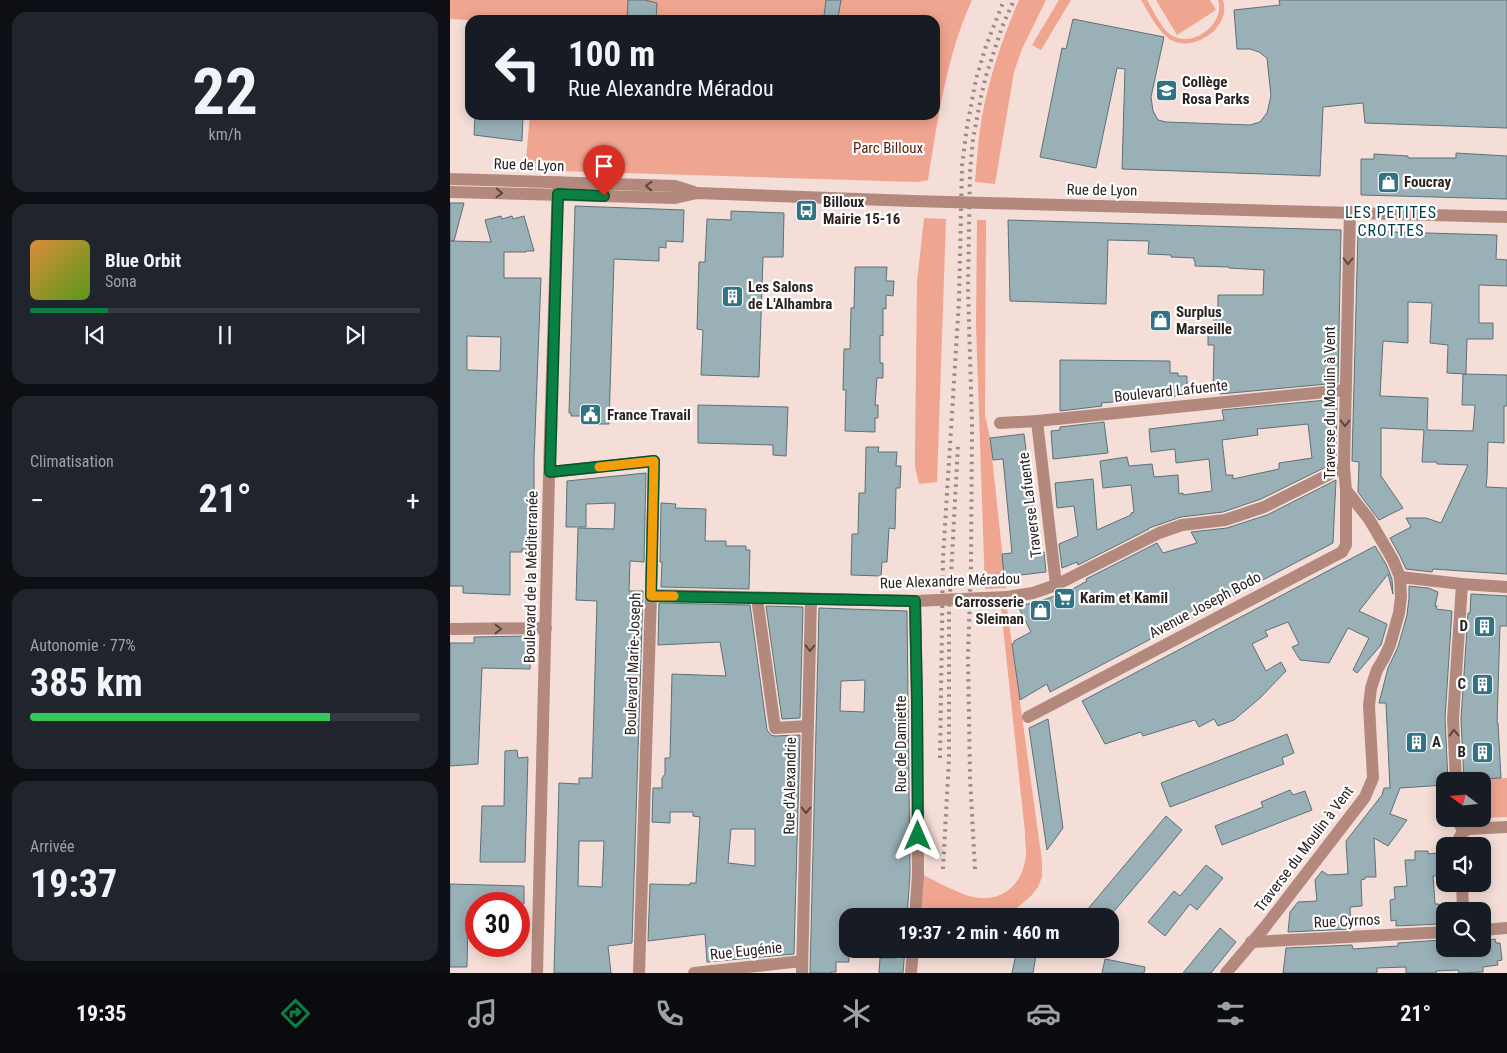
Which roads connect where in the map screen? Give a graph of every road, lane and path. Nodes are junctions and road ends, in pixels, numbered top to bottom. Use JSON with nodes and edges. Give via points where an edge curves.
{"nodes":[{"id":1,"x":450,"y":179,"type":"edge"},
{"id":2,"x":558,"y":188,"type":"junction"},
{"id":3,"x":450,"y":192,"type":"edge"},
{"id":4,"x":1350,"y":212,"type":"junction"},
{"id":5,"x":1507,"y":217,"type":"edge"},
{"id":6,"x":1346,"y":390,"type":"junction"},
{"id":7,"x":1037,"y":421,"type":"junction"},
{"id":8,"x":1000,"y":423,"type":"dead end"},
{"id":9,"x":1344,"y":467,"type":"junction"},
{"id":10,"x":550,"y":472,"type":"junction"},
{"id":11,"x":1346,"y":490,"type":"junction"},
{"id":12,"x":1400,"y":577,"type":"junction"},
{"id":13,"x":1462,"y":584,"type":"junction"},
{"id":14,"x":1056,"y":585,"type":"junction"},
{"id":15,"x":1507,"y":586,"type":"edge"},
{"id":16,"x":651,"y":596,"type":"junction"},
{"id":17,"x":757,"y":598,"type":"junction"},
{"id":18,"x":811,"y":599,"type":"junction"},
{"id":19,"x":915,"y":601,"type":"junction"},
{"id":20,"x":546,"y":628,"type":"junction"},
{"id":21,"x":450,"y":629,"type":"edge"},
{"id":22,"x":1028,"y":717,"type":"dead end"},
{"id":23,"x":808,"y":726,"type":"junction"},
{"id":24,"x":1456,"y":772,"type":"edge"},
{"id":25,"x":1507,"y":827,"type":"edge"},
{"id":26,"x":1461,"y":828,"type":"edge"},
{"id":27,"x":1462,"y":832,"type":"junction"},
{"id":28,"x":1460,"y":837,"type":"edge"},
{"id":29,"x":916,"y":908,"type":"edge"},
{"id":30,"x":1507,"y":928,"type":"edge"},
{"id":31,"x":1491,"y":929,"type":"edge"},
{"id":32,"x":1436,"y":932,"type":"edge"},
{"id":33,"x":1252,"y":942,"type":"junction"},
{"id":34,"x":912,"y":958,"type":"edge"},
{"id":35,"x":802,"y":967,"type":"edge"},
{"id":36,"x":538,"y":973,"type":"edge"},
{"id":37,"x":640,"y":973,"type":"edge"},
{"id":38,"x":694,"y":973,"type":"edge"},
{"id":39,"x":911,"y":973,"type":"edge"},
{"id":40,"x":1226,"y":973,"type":"edge"}],
"edges":[{"from":1,"to":2,"type":"street","name":"Rue de Lyon"},
{"from":3,"to":2,"type":"street","name":"Rue de Lyon","one_way":true},
{"from":2,"to":4,"type":"street","name":"Rue de Lyon","bridge":true,"via":[[675,198],[697,193]]},
{"from":2,"to":10,"type":"street","name":"Boulevard de la Méditerranée"},
{"from":4,"to":5,"type":"street","name":"Rue de Lyon"},
{"from":4,"to":6,"type":"street","name":"Traverse du Moulin à Vent","one_way":true},
{"from":6,"to":7,"type":"street","name":"Boulevard Lafuente"},
{"from":6,"to":9,"type":"street","name":"Traverse du Moulin à Vent","one_way":true},
{"from":7,"to":8,"type":"street","name":"Boulevard Lafuente"},
{"from":7,"to":14,"type":"street","name":"Traverse Lafuente"},
{"from":9,"to":11,"type":"street","name":"Traverse du Moulin à Vent"},
{"from":9,"to":14,"type":"street","name":"Rue Alexandre Méradou","via":[[1264,507],[1225,520],[1182,525],[1159,533]]},
{"from":10,"to":16,"type":"street","name":"Boulevard Marie-Joseph","via":[[654,461]]},
{"from":10,"to":20,"type":"street","name":"Boulevard de la Méditerranée"},
{"from":11,"to":12,"type":"street","name":"Traverse du Moulin à Vent","via":[[1369,519]]},
{"from":11,"to":22,"type":"street","name":"Avenue Joseph Bodo","via":[[1346,545],[1342,552]]},
{"from":12,"to":13,"type":"street"},
{"from":12,"to":33,"type":"street","name":"Traverse du Moulin à Vent","via":[[1401,597],[1390,645],[1371,688],[1373,778],[1366,797]]},
{"from":13,"to":15,"type":"street"},
{"from":24,"to":13,"type":"street","one_way":true,"via":[[1453,719]]},
{"from":14,"to":19,"type":"street","name":"Rue Alexandre Méradou","bridge":true,"via":[[1007,598]]},
{"from":16,"to":17,"type":"street","name":"Rue Alexandre Méradou"},
{"from":16,"to":37,"type":"street","name":"Boulevard Marie-Joseph"},
{"from":17,"to":18,"type":"street","name":"Rue Alexandre Méradou"},
{"from":17,"to":23,"type":"street","via":[[776,728]]},
{"from":18,"to":19,"type":"street","name":"Rue Alexandre Méradou"},
{"from":18,"to":23,"type":"street","name":"Rue d'Alexandrie","one_way":true},
{"from":19,"to":29,"type":"street","name":"Rue de Damiette"},
{"from":21,"to":20,"type":"street","one_way":true},
{"from":20,"to":36,"type":"street","name":"Boulevard de la Méditerranée"},
{"from":23,"to":35,"type":"street","name":"Rue d'Alexandrie","one_way":true},
{"from":25,"to":27,"type":"street"},
{"from":26,"to":27,"type":"street"},
{"from":27,"to":28,"type":"street"},
{"from":30,"to":31,"type":"street"},
{"from":32,"to":33,"type":"street","name":"Rue Cyrnos"},
{"from":33,"to":40,"type":"street","name":"Traverse du Moulin à Vent"},
{"from":34,"to":39,"type":"street"},
{"from":35,"to":38,"type":"street","name":"Rue Eugénie"}]}
